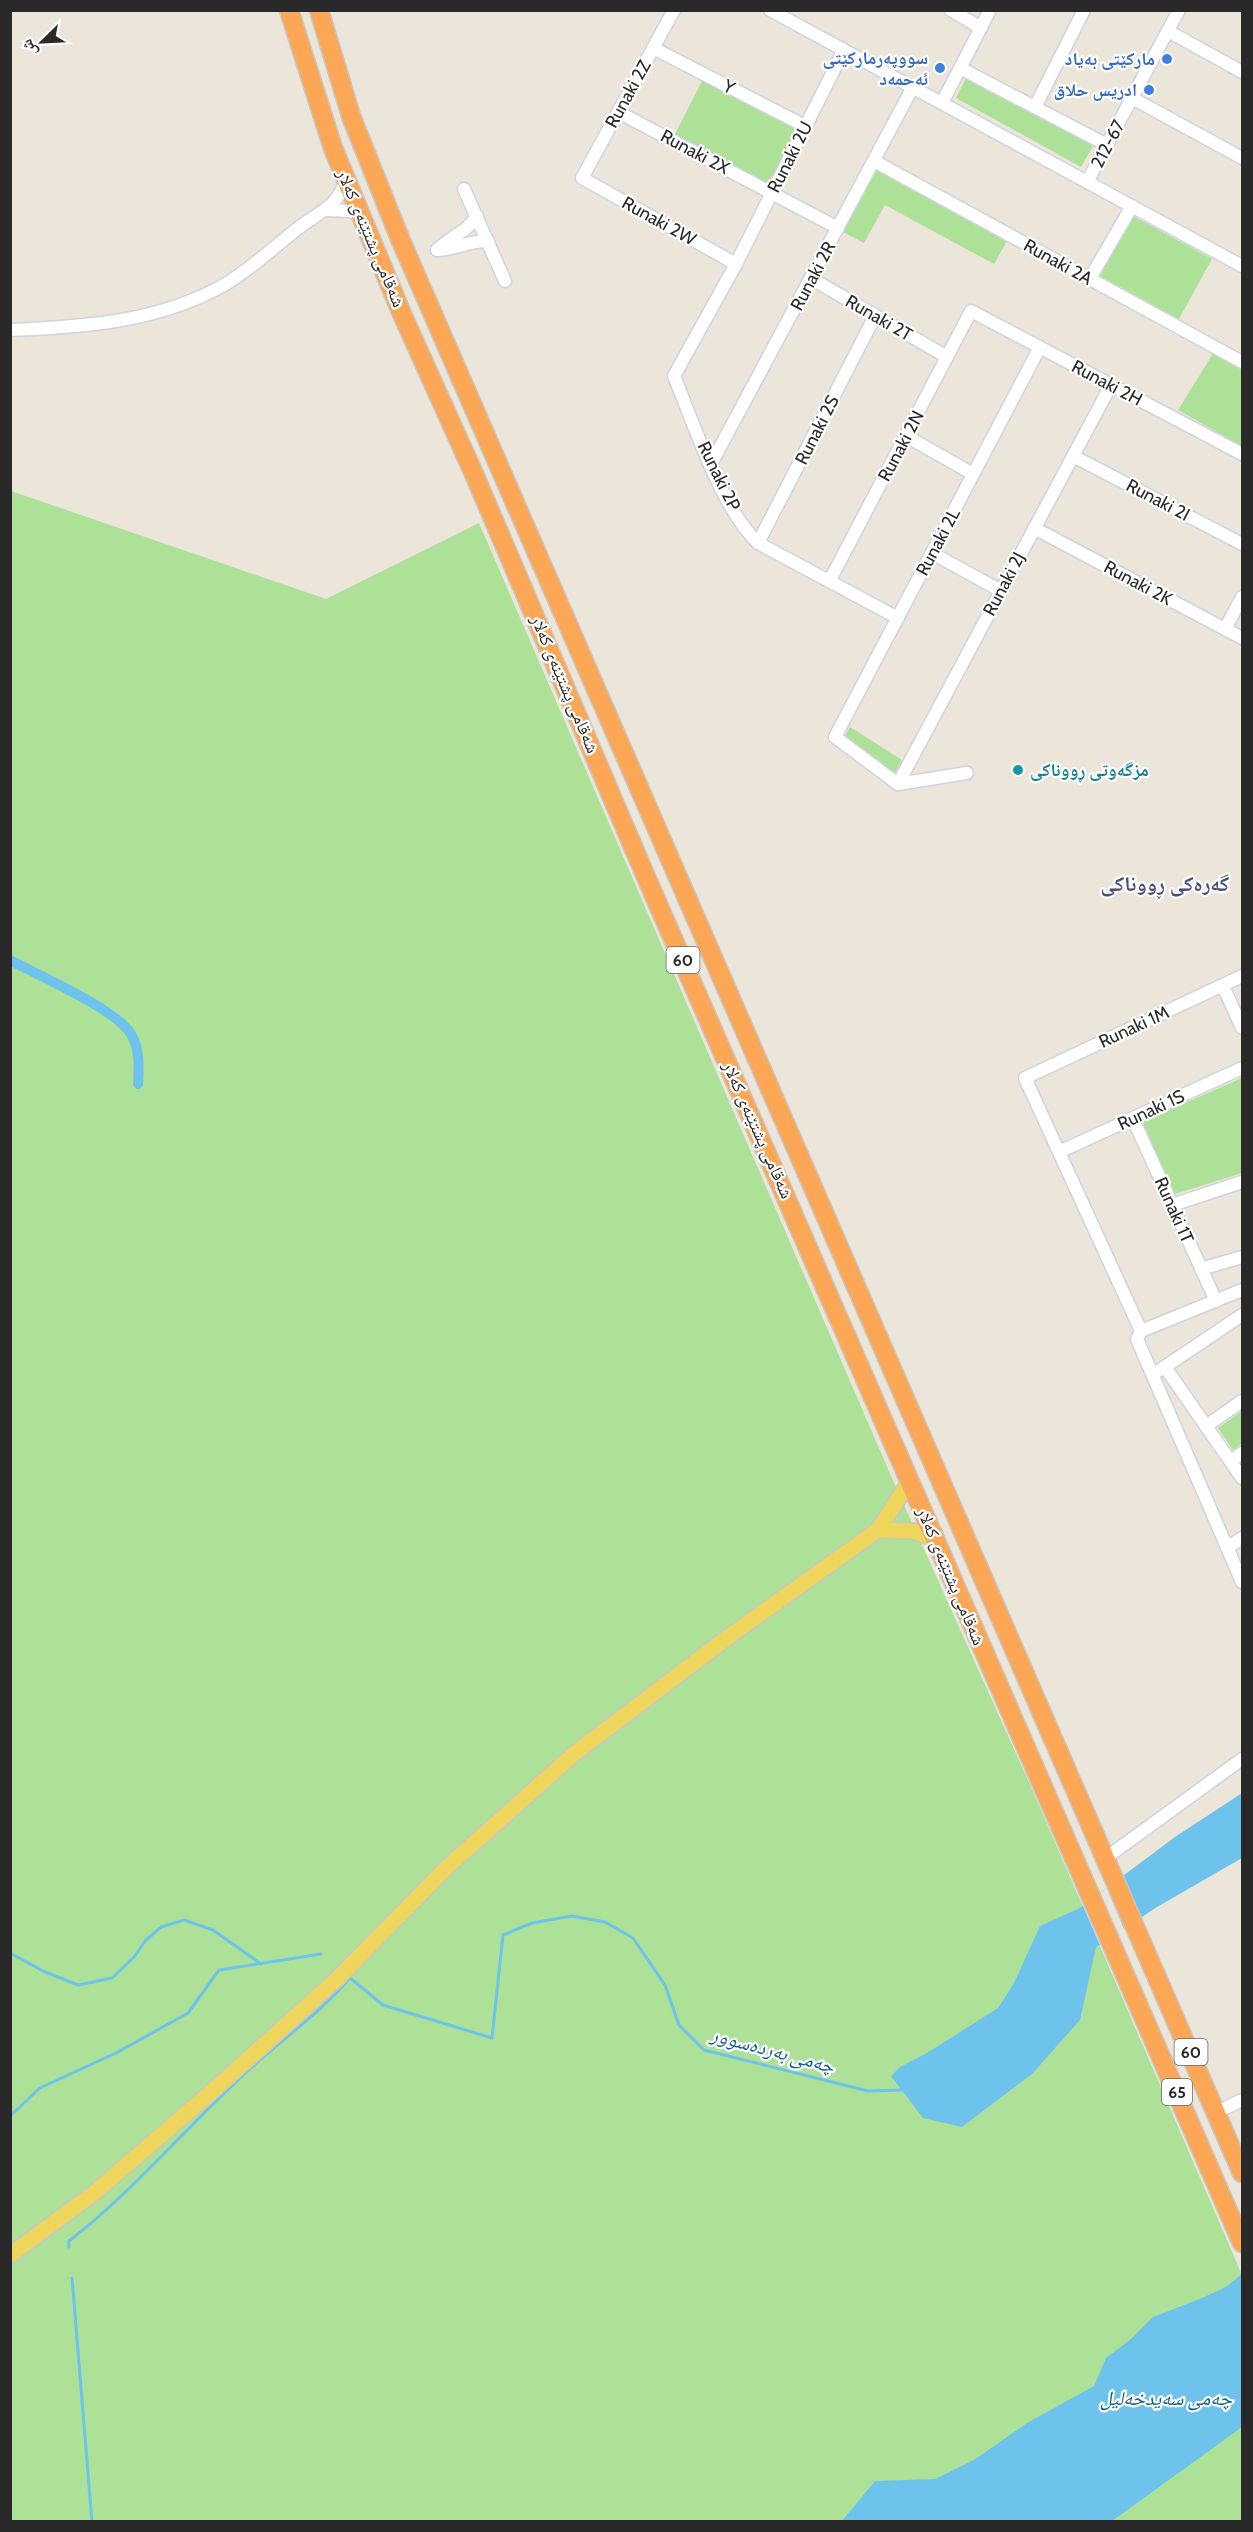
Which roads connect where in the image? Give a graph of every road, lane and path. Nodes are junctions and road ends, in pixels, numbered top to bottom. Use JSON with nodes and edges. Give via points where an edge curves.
{"nodes":[{"id":1,"x":289,"y":10,"type":"edge"},
{"id":2,"x":319,"y":10,"type":"edge"},
{"id":3,"x":674,"y":10,"type":"edge"},
{"id":4,"x":770,"y":10,"type":"edge"},
{"id":5,"x":951,"y":10,"type":"edge"},
{"id":6,"x":990,"y":10,"type":"edge"},
{"id":7,"x":1084,"y":10,"type":"edge"},
{"id":8,"x":1179,"y":10,"type":"edge"},
{"id":9,"x":981,"y":28,"type":"junction"},
{"id":10,"x":1168,"y":32,"type":"junction"},
{"id":11,"x":653,"y":48,"type":"junction"},
{"id":12,"x":844,"y":50,"type":"junction"},
{"id":13,"x":960,"y":68,"type":"junction"},
{"id":14,"x":1242,"y":72,"type":"edge"},
{"id":15,"x":913,"y":87,"type":"junction"},
{"id":16,"x":1132,"y":98,"type":"junction"},
{"id":17,"x":942,"y":103,"type":"junction"},
{"id":18,"x":1035,"y":107,"type":"junction"},
{"id":19,"x":618,"y":112,"type":"junction"},
{"id":20,"x":351,"y":117,"type":"junction"},
{"id":21,"x":324,"y":123,"type":"junction"},
{"id":22,"x":806,"y":126,"type":"junction"},
{"id":23,"x":1107,"y":145,"type":"junction"},
{"id":24,"x":1242,"y":158,"type":"edge"},
{"id":25,"x":874,"y":161,"type":"junction"},
{"id":26,"x":582,"y":178,"type":"joint"},
{"id":27,"x":346,"y":179,"type":"junction"},
{"id":28,"x":1088,"y":182,"type":"junction"},
{"id":29,"x":465,"y":189,"type":"dead end"},
{"id":30,"x":772,"y":193,"type":"junction"},
{"id":31,"x":1132,"y":206,"type":"junction"},
{"id":32,"x":327,"y":210,"type":"junction"},
{"id":33,"x":362,"y":216,"type":"junction"},
{"id":34,"x":477,"y":216,"type":"junction"},
{"id":35,"x":838,"y":228,"type":"junction"},
{"id":36,"x":488,"y":241,"type":"junction"},
{"id":37,"x":736,"y":264,"type":"junction"},
{"id":38,"x":1242,"y":266,"type":"edge"},
{"id":39,"x":812,"y":279,"type":"junction"},
{"id":40,"x":1089,"y":280,"type":"junction"},
{"id":41,"x":505,"y":281,"type":"dead end"},
{"id":42,"x":971,"y":311,"type":"joint"},
{"id":43,"x":875,"y":316,"type":"junction"},
{"id":44,"x":34,"y":329,"type":"junction"},
{"id":45,"x":10,"y":330,"type":"edge"},
{"id":46,"x":10,"y":340,"type":"edge"},
{"id":47,"x":1040,"y":347,"type":"junction"},
{"id":48,"x":947,"y":357,"type":"junction"},
{"id":49,"x":1242,"y":362,"type":"edge"},
{"id":50,"x":1111,"y":385,"type":"junction"},
{"id":51,"x":906,"y":436,"type":"junction"},
{"id":52,"x":1242,"y":454,"type":"edge"},
{"id":53,"x":1073,"y":456,"type":"junction"},
{"id":54,"x":711,"y":464,"type":"junction"},
{"id":55,"x":973,"y":474,"type":"junction"},
{"id":56,"x":1034,"y":528,"type":"junction"},
{"id":57,"x":758,"y":543,"type":"junction"},
{"id":58,"x":1242,"y":544,"type":"edge"},
{"id":59,"x":932,"y":553,"type":"junction"},
{"id":60,"x":830,"y":580,"type":"junction"},
{"id":61,"x":1001,"y":591,"type":"junction"},
{"id":62,"x":1242,"y":597,"type":"edge"},
{"id":63,"x":898,"y":618,"type":"junction"},
{"id":64,"x":1225,"y":629,"type":"junction"},
{"id":65,"x":1242,"y":638,"type":"edge"},
{"id":66,"x":967,"y":773,"type":"dead end"},
{"id":67,"x":898,"y":784,"type":"junction"},
{"id":68,"x":1242,"y":976,"type":"edge"},
{"id":69,"x":1223,"y":986,"type":"junction"},
{"id":70,"x":729,"y":993,"type":"junction"},
{"id":71,"x":703,"y":1005,"type":"junction"},
{"id":72,"x":1242,"y":1028,"type":"edge"},
{"id":73,"x":1242,"y":1068,"type":"edge"},
{"id":74,"x":1133,"y":1119,"type":"junction"},
{"id":75,"x":1059,"y":1152,"type":"junction"},
{"id":76,"x":1242,"y":1182,"type":"edge"},
{"id":77,"x":1172,"y":1204,"type":"junction"},
{"id":78,"x":1242,"y":1257,"type":"edge"},
{"id":79,"x":1201,"y":1269,"type":"junction"},
{"id":80,"x":1242,"y":1290,"type":"edge"},
{"id":81,"x":1216,"y":1301,"type":"junction"},
{"id":82,"x":1242,"y":1315,"type":"edge"},
{"id":83,"x":1142,"y":1331,"type":"junction"},
{"id":84,"x":1165,"y":1366,"type":"junction"},
{"id":85,"x":1152,"y":1375,"type":"junction"},
{"id":86,"x":1242,"y":1401,"type":"edge"},
{"id":87,"x":1206,"y":1426,"type":"junction"},
{"id":88,"x":1242,"y":1453,"type":"edge"},
{"id":89,"x":1231,"y":1461,"type":"junction"},
{"id":90,"x":1242,"y":1478,"type":"edge"},
{"id":91,"x":910,"y":1481,"type":"junction"},
{"id":92,"x":878,"y":1530,"type":"junction"},
{"id":93,"x":1242,"y":1538,"type":"edge"},
{"id":94,"x":935,"y":1539,"type":"junction"},
{"id":95,"x":1227,"y":1548,"type":"junction"},
{"id":96,"x":1242,"y":1582,"type":"edge"},
{"id":97,"x":1242,"y":1759,"type":"edge"},
{"id":98,"x":1110,"y":1864,"type":"junction"},
{"id":99,"x":1093,"y":1902,"type":"joint"},
{"id":100,"x":1242,"y":2100,"type":"edge"},
{"id":101,"x":1217,"y":2112,"type":"junction"},
{"id":102,"x":1242,"y":2173,"type":"edge"},
{"id":103,"x":1242,"y":2243,"type":"edge"},
{"id":104,"x":10,"y":2255,"type":"edge"}],
"edges":[{"from":1,"to":21,"type":"highway","name":"شەقامی پشتێنەی کەلار","number":"60"},
{"from":2,"to":20,"type":"highway","name":"شەقامی پشتێنەی کەلار","number":"60"},
{"from":3,"to":11,"type":"street","name":"Runaki 2Z"},
{"from":4,"to":12,"type":"street"},
{"from":5,"to":9,"type":"street"},
{"from":6,"to":9,"type":"street"},
{"from":7,"to":18,"type":"street"},
{"from":8,"to":10,"type":"street","name":"212-67"},
{"from":9,"to":13,"type":"street"},
{"from":10,"to":14,"type":"street"},
{"from":10,"to":16,"type":"street","name":"212-67"},
{"from":11,"to":19,"type":"street","name":"Runaki 2Z"},
{"from":11,"to":22,"type":"street","name":"Y"},
{"from":12,"to":15,"type":"street"},
{"from":12,"to":22,"type":"street","name":"Runaki 2U"},
{"from":13,"to":17,"type":"street"},
{"from":13,"to":18,"type":"street"},
{"from":15,"to":17,"type":"street"},
{"from":15,"to":25,"type":"street","name":"Runaki 2R"},
{"from":16,"to":23,"type":"street","name":"212-67"},
{"from":16,"to":24,"type":"street"},
{"from":17,"to":28,"type":"street"},
{"from":18,"to":23,"type":"street"},
{"from":19,"to":26,"type":"street","name":"Runaki 2Z"},
{"from":19,"to":30,"type":"street","name":"Runaki 2X"},
{"from":20,"to":21,"type":"highway","via":[[346,110],[336,108],[327,113]]},
{"from":20,"to":70,"type":"highway","name":"شەقامی پشتێنەی کەلار","number":"60","via":[[401,241]]},
{"from":21,"to":27,"type":"highway","name":"شەقامی پشتێنەی کەلار","number":"60"},
{"from":22,"to":30,"type":"street","name":"Runaki 2U"},
{"from":23,"to":28,"type":"street","name":"212-67"},
{"from":25,"to":35,"type":"street","name":"Runaki 2R"},
{"from":25,"to":40,"type":"street","name":"Runaki 2A"},
{"from":26,"to":37,"type":"street","name":"Runaki 2W"},
{"from":27,"to":32,"type":"street","via":[[340,196]]},
{"from":27,"to":33,"type":"highway","name":"شەقامی پشتێنەی کەلار","number":"60"},
{"from":28,"to":31,"type":"street"},
{"from":29,"to":34,"type":"street"},
{"from":30,"to":35,"type":"street","name":"Runaki 2X"},
{"from":30,"to":37,"type":"street","name":"Runaki 2U"},
{"from":31,"to":38,"type":"street"},
{"from":31,"to":40,"type":"street"},
{"from":32,"to":33,"type":"street"},
{"from":32,"to":44,"type":"street","via":[[309,219],[232,279],[184,303],[141,317]]},
{"from":33,"to":71,"type":"highway","name":"شەقامی پشتێنەی کەلار","number":"60"},
{"from":34,"to":36,"type":"street"},
{"from":34,"to":36,"type":"street","via":[[469,228],[449,238],[437,250],[455,250],[475,241]]},
{"from":35,"to":39,"type":"street","name":"Runaki 2R"},
{"from":36,"to":41,"type":"street"},
{"from":37,"to":54,"type":"street","name":"Runaki 2P","via":[[674,376]]},
{"from":39,"to":43,"type":"street","name":"Runaki 2T"},
{"from":39,"to":54,"type":"street","name":"Runaki 2R"},
{"from":40,"to":49,"type":"street","name":"Runaki 2A"},
{"from":42,"to":47,"type":"street","name":"Runaki 2H"},
{"from":42,"to":48,"type":"street","name":"Runaki 2N"},
{"from":43,"to":48,"type":"street","name":"Runaki 2T"},
{"from":43,"to":57,"type":"street","name":"Runaki 2S"},
{"from":44,"to":45,"type":"street"},
{"from":44,"to":46,"type":"street"},
{"from":47,"to":50,"type":"street","name":"Runaki 2H"},
{"from":47,"to":55,"type":"street","name":"Runaki 2L"},
{"from":48,"to":51,"type":"street","name":"Runaki 2N"},
{"from":50,"to":52,"type":"street","name":"Runaki 2H"},
{"from":50,"to":53,"type":"street","name":"Runaki 2J"},
{"from":51,"to":55,"type":"street"},
{"from":51,"to":60,"type":"street","name":"Runaki 2N"},
{"from":53,"to":56,"type":"street","name":"Runaki 2J"},
{"from":53,"to":58,"type":"street","name":"Runaki 2I"},
{"from":54,"to":57,"type":"street","name":"Runaki 2P","via":[[748,533]]},
{"from":55,"to":59,"type":"street","name":"Runaki 2L"},
{"from":56,"to":61,"type":"street","name":"Runaki 2J"},
{"from":56,"to":64,"type":"street","name":"Runaki 2K"},
{"from":57,"to":60,"type":"street","name":"Runaki 2P"},
{"from":59,"to":61,"type":"street"},
{"from":59,"to":63,"type":"street","name":"Runaki 2L"},
{"from":60,"to":63,"type":"street","name":"Runaki 2P"},
{"from":61,"to":67,"type":"street","name":"Runaki 2J"},
{"from":62,"to":64,"type":"street"},
{"from":63,"to":67,"type":"street","name":"Runaki 2L","via":[[836,737]]},
{"from":64,"to":65,"type":"street","name":"Runaki 2K"},
{"from":66,"to":67,"type":"street"},
{"from":68,"to":69,"type":"street","name":"Runaki 1M"},
{"from":69,"to":72,"type":"street"},
{"from":69,"to":75,"type":"street","name":"Runaki 1M","via":[[1025,1078]]},
{"from":70,"to":71,"type":"highway","via":[[719,1005]]},
{"from":70,"to":98,"type":"highway","name":"شەقامی پشتێنەی کەلار","number":"60"},
{"from":71,"to":91,"type":"highway","name":"شەقامی پشتێنەی کەلار","number":"60"},
{"from":73,"to":74,"type":"street","name":"Runaki 1S"},
{"from":74,"to":75,"type":"street","name":"Runaki 1S"},
{"from":74,"to":77,"type":"street","name":"Runaki 1T"},
{"from":75,"to":83,"type":"street"},
{"from":76,"to":77,"type":"street"},
{"from":77,"to":79,"type":"street","name":"Runaki 1T"},
{"from":78,"to":79,"type":"street"},
{"from":79,"to":81,"type":"street","name":"Runaki 1T"},
{"from":80,"to":81,"type":"street"},
{"from":81,"to":83,"type":"street"},
{"from":82,"to":84,"type":"street"},
{"from":83,"to":85,"type":"street","via":[[1137,1343]]},
{"from":84,"to":85,"type":"street"},
{"from":84,"to":87,"type":"street"},
{"from":85,"to":95,"type":"street"},
{"from":86,"to":87,"type":"street"},
{"from":87,"to":89,"type":"street"},
{"from":88,"to":89,"type":"street"},
{"from":89,"to":90,"type":"street"},
{"from":91,"to":92,"type":"main road"},
{"from":91,"to":94,"type":"highway","name":"شەقامی پشتێنەی کەلار","number":"60"},
{"from":92,"to":94,"type":"main road","via":[[902,1529]]},
{"from":92,"to":104,"type":"main road","via":[[575,1753],[454,1860],[337,1979],[209,2094],[112,2179]]},
{"from":93,"to":95,"type":"street"},
{"from":94,"to":99,"type":"highway","name":"شەقامی پشتێنەی کەلار","number":"60"},
{"from":95,"to":96,"type":"street"},
{"from":97,"to":98,"type":"street"},
{"from":98,"to":101,"type":"highway","name":"شەقامی پشتێنەی کەلار","number":"60"},
{"from":99,"to":103,"type":"highway","name":"شەقامی پشتێنەی کەلار","number":"65"},
{"from":100,"to":101,"type":"street"},
{"from":101,"to":102,"type":"highway","name":"شەقامی پشتێنەی کەلار","number":"60"}]}
